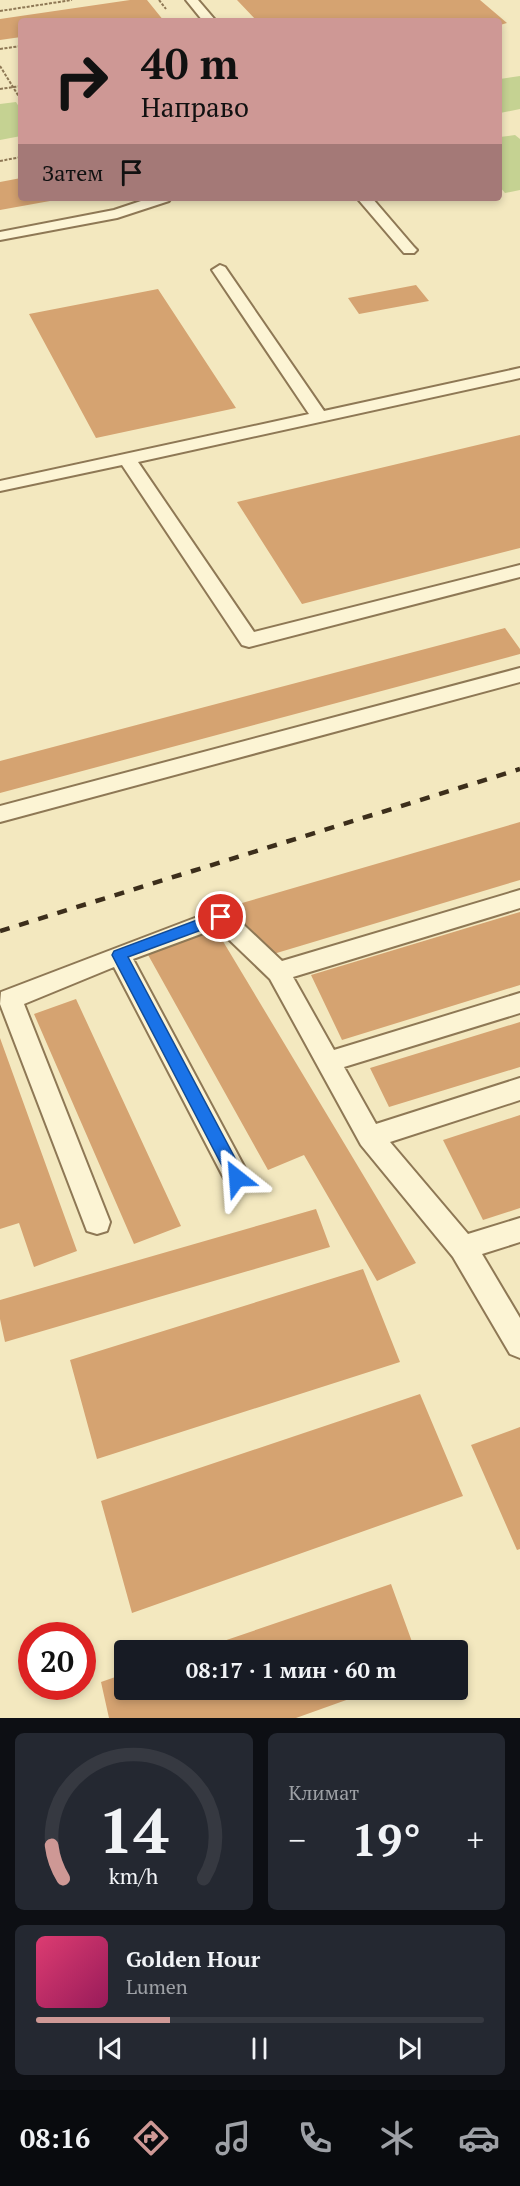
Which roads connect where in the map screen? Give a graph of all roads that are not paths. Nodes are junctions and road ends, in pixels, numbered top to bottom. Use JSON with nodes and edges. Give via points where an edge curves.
{"nodes":[{"id":1,"x":192,"y":0,"type":"edge"},
{"id":2,"x":207,"y":18,"type":"edge"},
{"id":3,"x":155,"y":201,"type":"edge"},
{"id":4,"x":367,"y":201,"type":"edge"},
{"id":5,"x":0,"y":236,"type":"edge"},
{"id":6,"x":409,"y":250,"type":"dead end"},
{"id":7,"x":220,"y":270,"type":"dead end"},
{"id":8,"x":520,"y":373,"type":"edge"},
{"id":9,"x":320,"y":416,"type":"junction"},
{"id":10,"x":127,"y":459,"type":"junction"},
{"id":11,"x":0,"y":486,"type":"edge"},
{"id":12,"x":520,"y":571,"type":"edge"},
{"id":13,"x":520,"y":675,"type":"edge"},
{"id":14,"x":0,"y":814,"type":"edge"},
{"id":15,"x":520,"y":899,"type":"edge"},
{"id":16,"x":119,"y":955,"type":"junction"},
{"id":17,"x":278,"y":972,"type":"junction"},
{"id":18,"x":520,"y":1003,"type":"edge"},
{"id":19,"x":328,"y":1062,"type":"junction"},
{"id":20,"x":520,"y":1089,"type":"edge"},
{"id":21,"x":370,"y":1137,"type":"junction"},
{"id":22,"x":237,"y":1178,"type":"dead end"},
{"id":23,"x":97,"y":1222,"type":"dead end"},
{"id":24,"x":520,"y":1230,"type":"edge"},
{"id":25,"x":463,"y":1248,"type":"junction"},
{"id":26,"x":520,"y":1344,"type":"edge"}],
"edges":[{"from":1,"to":2,"type":"lane"},
{"from":3,"to":5,"type":"lane","via":[[117,214]]},
{"from":4,"to":6,"type":"lane"},
{"from":7,"to":9,"type":"lane"},
{"from":8,"to":9,"type":"lane"},
{"from":9,"to":10,"type":"lane"},
{"from":10,"to":11,"type":"lane"},
{"from":10,"to":12,"type":"lane","via":[[249,640]]},
{"from":13,"to":14,"type":"lane"},
{"from":15,"to":17,"type":"lane"},
{"from":16,"to":17,"type":"lane","via":[[221,917]]},
{"from":16,"to":22,"type":"lane"},
{"from":16,"to":23,"type":"lane","via":[[10,999]]},
{"from":17,"to":19,"type":"lane"},
{"from":18,"to":19,"type":"lane"},
{"from":19,"to":21,"type":"lane"},
{"from":20,"to":21,"type":"lane"},
{"from":21,"to":25,"type":"lane"},
{"from":24,"to":25,"type":"lane"},
{"from":25,"to":26,"type":"lane"}]}
